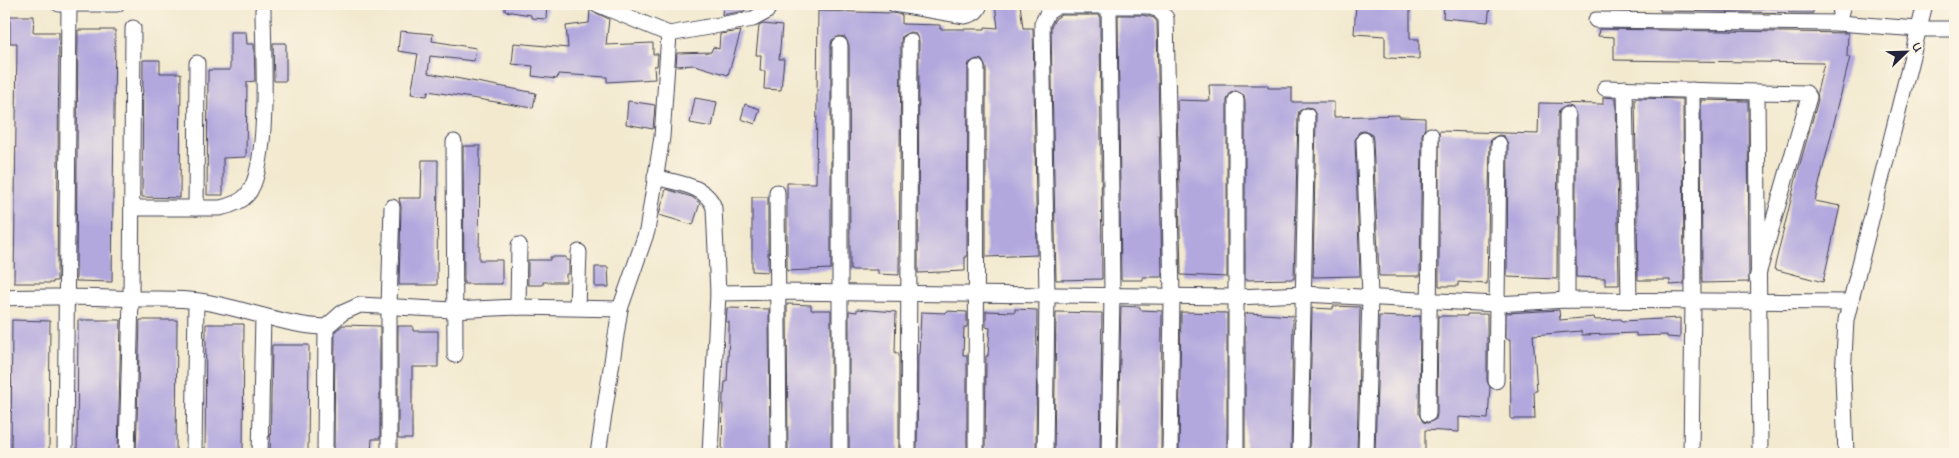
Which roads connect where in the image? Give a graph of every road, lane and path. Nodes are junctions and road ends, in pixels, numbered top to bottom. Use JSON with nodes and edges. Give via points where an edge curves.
{"nodes":[{"id":1,"x":59,"y":4,"type":"edge"},
{"id":2,"x":69,"y":4,"type":"edge"},
{"id":3,"x":117,"y":4,"type":"edge"},
{"id":4,"x":596,"y":4,"type":"edge"},
{"id":5,"x":771,"y":4,"type":"edge"},
{"id":6,"x":894,"y":4,"type":"edge"},
{"id":7,"x":980,"y":4,"type":"edge"},
{"id":8,"x":1843,"y":4,"type":"edge"},
{"id":9,"x":1924,"y":4,"type":"edge"},
{"id":10,"x":1109,"y":5,"type":"junction"},
{"id":11,"x":263,"y":10,"type":"dead end"},
{"id":12,"x":1166,"y":11,"type":"edge"},
{"id":13,"x":1596,"y":20,"type":"dead end"},
{"id":14,"x":1838,"y":22,"type":"junction"},
{"id":15,"x":133,"y":28,"type":"dead end"},
{"id":16,"x":1918,"y":29,"type":"junction"},
{"id":17,"x":1955,"y":29,"type":"edge"},
{"id":18,"x":669,"y":34,"type":"junction"},
{"id":19,"x":910,"y":41,"type":"dead end"},
{"id":20,"x":840,"y":45,"type":"dead end"},
{"id":21,"x":197,"y":63,"type":"dead end"},
{"id":22,"x":977,"y":68,"type":"dead end"},
{"id":23,"x":1605,"y":88,"type":"dead end"},
{"id":24,"x":1625,"y":88,"type":"junction"},
{"id":25,"x":1692,"y":90,"type":"junction"},
{"id":26,"x":1757,"y":92,"type":"junction"},
{"id":27,"x":1236,"y":100,"type":"dead end"},
{"id":28,"x":1567,"y":115,"type":"dead end"},
{"id":29,"x":1307,"y":116,"type":"dead end"},
{"id":30,"x":1431,"y":135,"type":"dead end"},
{"id":31,"x":1364,"y":140,"type":"dead end"},
{"id":32,"x":454,"y":142,"type":"dead end"},
{"id":33,"x":1499,"y":144,"type":"dead end"},
{"id":34,"x":655,"y":177,"type":"junction"},
{"id":35,"x":777,"y":192,"type":"dead end"},
{"id":36,"x":392,"y":207,"type":"dead end"},
{"id":37,"x":132,"y":208,"type":"junction"},
{"id":38,"x":196,"y":208,"type":"junction"},
{"id":39,"x":519,"y":245,"type":"dead end"},
{"id":40,"x":579,"y":252,"type":"dead end"},
{"id":41,"x":1757,"y":278,"type":"junction"},
{"id":42,"x":778,"y":292,"type":"junction"},
{"id":43,"x":718,"y":293,"type":"junction"},
{"id":44,"x":840,"y":293,"type":"junction"},
{"id":45,"x":909,"y":294,"type":"junction"},
{"id":46,"x":977,"y":294,"type":"junction"},
{"id":47,"x":1303,"y":294,"type":"junction"},
{"id":48,"x":1048,"y":295,"type":"junction"},
{"id":49,"x":1112,"y":295,"type":"junction"},
{"id":50,"x":67,"y":296,"type":"junction"},
{"id":51,"x":1172,"y":296,"type":"junction"},
{"id":52,"x":1370,"y":296,"type":"junction"},
{"id":53,"x":1237,"y":297,"type":"junction"},
{"id":54,"x":4,"y":298,"type":"edge"},
{"id":55,"x":131,"y":298,"type":"junction"},
{"id":56,"x":1428,"y":299,"type":"junction"},
{"id":57,"x":196,"y":300,"type":"junction"},
{"id":58,"x":1567,"y":300,"type":"junction"},
{"id":59,"x":1629,"y":300,"type":"junction"},
{"id":60,"x":1693,"y":301,"type":"junction"},
{"id":61,"x":1758,"y":302,"type":"junction"},
{"id":62,"x":1849,"y":302,"type":"junction"},
{"id":63,"x":1496,"y":304,"type":"junction"},
{"id":64,"x":389,"y":307,"type":"junction"},
{"id":65,"x":518,"y":307,"type":"junction"},
{"id":66,"x":577,"y":307,"type":"junction"},
{"id":67,"x":620,"y":309,"type":"junction"},
{"id":68,"x":454,"y":310,"type":"junction"},
{"id":69,"x":263,"y":316,"type":"junction"},
{"id":70,"x":326,"y":327,"type":"junction"},
{"id":71,"x":455,"y":355,"type":"dead end"},
{"id":72,"x":1496,"y":381,"type":"dead end"},
{"id":73,"x":1428,"y":414,"type":"dead end"},
{"id":74,"x":66,"y":454,"type":"edge"},
{"id":75,"x":127,"y":454,"type":"edge"},
{"id":76,"x":194,"y":454,"type":"edge"},
{"id":77,"x":260,"y":454,"type":"edge"},
{"id":78,"x":325,"y":454,"type":"edge"},
{"id":79,"x":389,"y":454,"type":"edge"},
{"id":80,"x":598,"y":454,"type":"edge"},
{"id":81,"x":710,"y":454,"type":"edge"},
{"id":82,"x":779,"y":454,"type":"edge"},
{"id":83,"x":840,"y":454,"type":"edge"},
{"id":84,"x":908,"y":454,"type":"edge"},
{"id":85,"x":976,"y":454,"type":"edge"},
{"id":86,"x":1045,"y":454,"type":"edge"},
{"id":87,"x":1109,"y":454,"type":"edge"},
{"id":88,"x":1170,"y":454,"type":"edge"},
{"id":89,"x":1236,"y":454,"type":"edge"},
{"id":90,"x":1300,"y":454,"type":"edge"},
{"id":91,"x":1366,"y":454,"type":"edge"},
{"id":92,"x":1691,"y":454,"type":"edge"},
{"id":93,"x":1760,"y":454,"type":"edge"},
{"id":94,"x":1846,"y":454,"type":"edge"}],
"edges":[{"from":1,"to":2,"type":"street"},
{"from":2,"to":3,"type":"street"},
{"from":2,"to":50,"type":"street"},
{"from":4,"to":18,"type":"street"},
{"from":5,"to":18,"type":"street","via":[[766,12],[753,19]]},
{"from":6,"to":7,"type":"street","via":[[965,16],[978,10]]},
{"from":8,"to":14,"type":"street"},
{"from":9,"to":16,"type":"street"},
{"from":10,"to":12,"type":"street"},
{"from":10,"to":48,"type":"street","via":[[1058,6],[1048,12],[1042,24]]},
{"from":10,"to":49,"type":"street"},
{"from":11,"to":38,"type":"street","via":[[262,143],[258,170],[247,194],[239,201],[220,208]]},
{"from":12,"to":51,"type":"street"},
{"from":13,"to":14,"type":"street"},
{"from":14,"to":16,"type":"street"},
{"from":15,"to":37,"type":"street"},
{"from":16,"to":17,"type":"street"},
{"from":16,"to":62,"type":"street"},
{"from":18,"to":34,"type":"street","via":[[662,137]]},
{"from":19,"to":45,"type":"street"},
{"from":20,"to":44,"type":"street"},
{"from":21,"to":38,"type":"street"},
{"from":22,"to":46,"type":"street"},
{"from":23,"to":24,"type":"street"},
{"from":24,"to":25,"type":"street"},
{"from":24,"to":59,"type":"street"},
{"from":25,"to":26,"type":"street"},
{"from":25,"to":60,"type":"street"},
{"from":26,"to":41,"type":"street"},
{"from":26,"to":41,"type":"street","via":[[1809,95]]},
{"from":27,"to":53,"type":"street"},
{"from":28,"to":58,"type":"street"},
{"from":29,"to":47,"type":"street"},
{"from":30,"to":56,"type":"street"},
{"from":31,"to":52,"type":"street"},
{"from":32,"to":68,"type":"street"},
{"from":33,"to":63,"type":"street"},
{"from":34,"to":43,"type":"street","via":[[702,191],[712,202]]},
{"from":34,"to":67,"type":"street","via":[[647,231]]},
{"from":35,"to":42,"type":"street"},
{"from":36,"to":64,"type":"street"},
{"from":37,"to":38,"type":"street"},
{"from":37,"to":55,"type":"street"},
{"from":39,"to":65,"type":"street"},
{"from":40,"to":66,"type":"street"},
{"from":41,"to":61,"type":"street"},
{"from":42,"to":43,"type":"street"},
{"from":42,"to":44,"type":"street"},
{"from":42,"to":82,"type":"street"},
{"from":43,"to":81,"type":"street"},
{"from":44,"to":45,"type":"street"},
{"from":44,"to":83,"type":"street"},
{"from":45,"to":46,"type":"street"},
{"from":45,"to":84,"type":"street"},
{"from":46,"to":48,"type":"street"},
{"from":46,"to":85,"type":"street"},
{"from":47,"to":52,"type":"street"},
{"from":47,"to":53,"type":"street"},
{"from":47,"to":90,"type":"street"},
{"from":48,"to":49,"type":"street"},
{"from":48,"to":86,"type":"street"},
{"from":49,"to":51,"type":"street"},
{"from":49,"to":87,"type":"street"},
{"from":50,"to":54,"type":"street"},
{"from":50,"to":55,"type":"street"},
{"from":50,"to":74,"type":"street"},
{"from":51,"to":53,"type":"street"},
{"from":51,"to":88,"type":"street"},
{"from":52,"to":56,"type":"street"},
{"from":52,"to":91,"type":"street"},
{"from":53,"to":89,"type":"street"},
{"from":55,"to":57,"type":"street"},
{"from":55,"to":75,"type":"street"},
{"from":56,"to":63,"type":"street"},
{"from":56,"to":73,"type":"street"},
{"from":57,"to":69,"type":"street"},
{"from":57,"to":76,"type":"street"},
{"from":58,"to":59,"type":"street"},
{"from":58,"to":63,"type":"street"},
{"from":59,"to":60,"type":"street"},
{"from":60,"to":61,"type":"street"},
{"from":60,"to":92,"type":"street"},
{"from":61,"to":62,"type":"street"},
{"from":61,"to":93,"type":"street"},
{"from":62,"to":94,"type":"street","via":[[1844,346]]},
{"from":63,"to":72,"type":"street"},
{"from":64,"to":68,"type":"street"},
{"from":64,"to":70,"type":"street","via":[[360,305],[342,313]]},
{"from":64,"to":79,"type":"street"},
{"from":65,"to":66,"type":"street"},
{"from":65,"to":68,"type":"street"},
{"from":66,"to":67,"type":"street"},
{"from":67,"to":80,"type":"street"},
{"from":68,"to":71,"type":"street"},
{"from":69,"to":70,"type":"street"},
{"from":69,"to":77,"type":"street"},
{"from":70,"to":78,"type":"street"}]}
